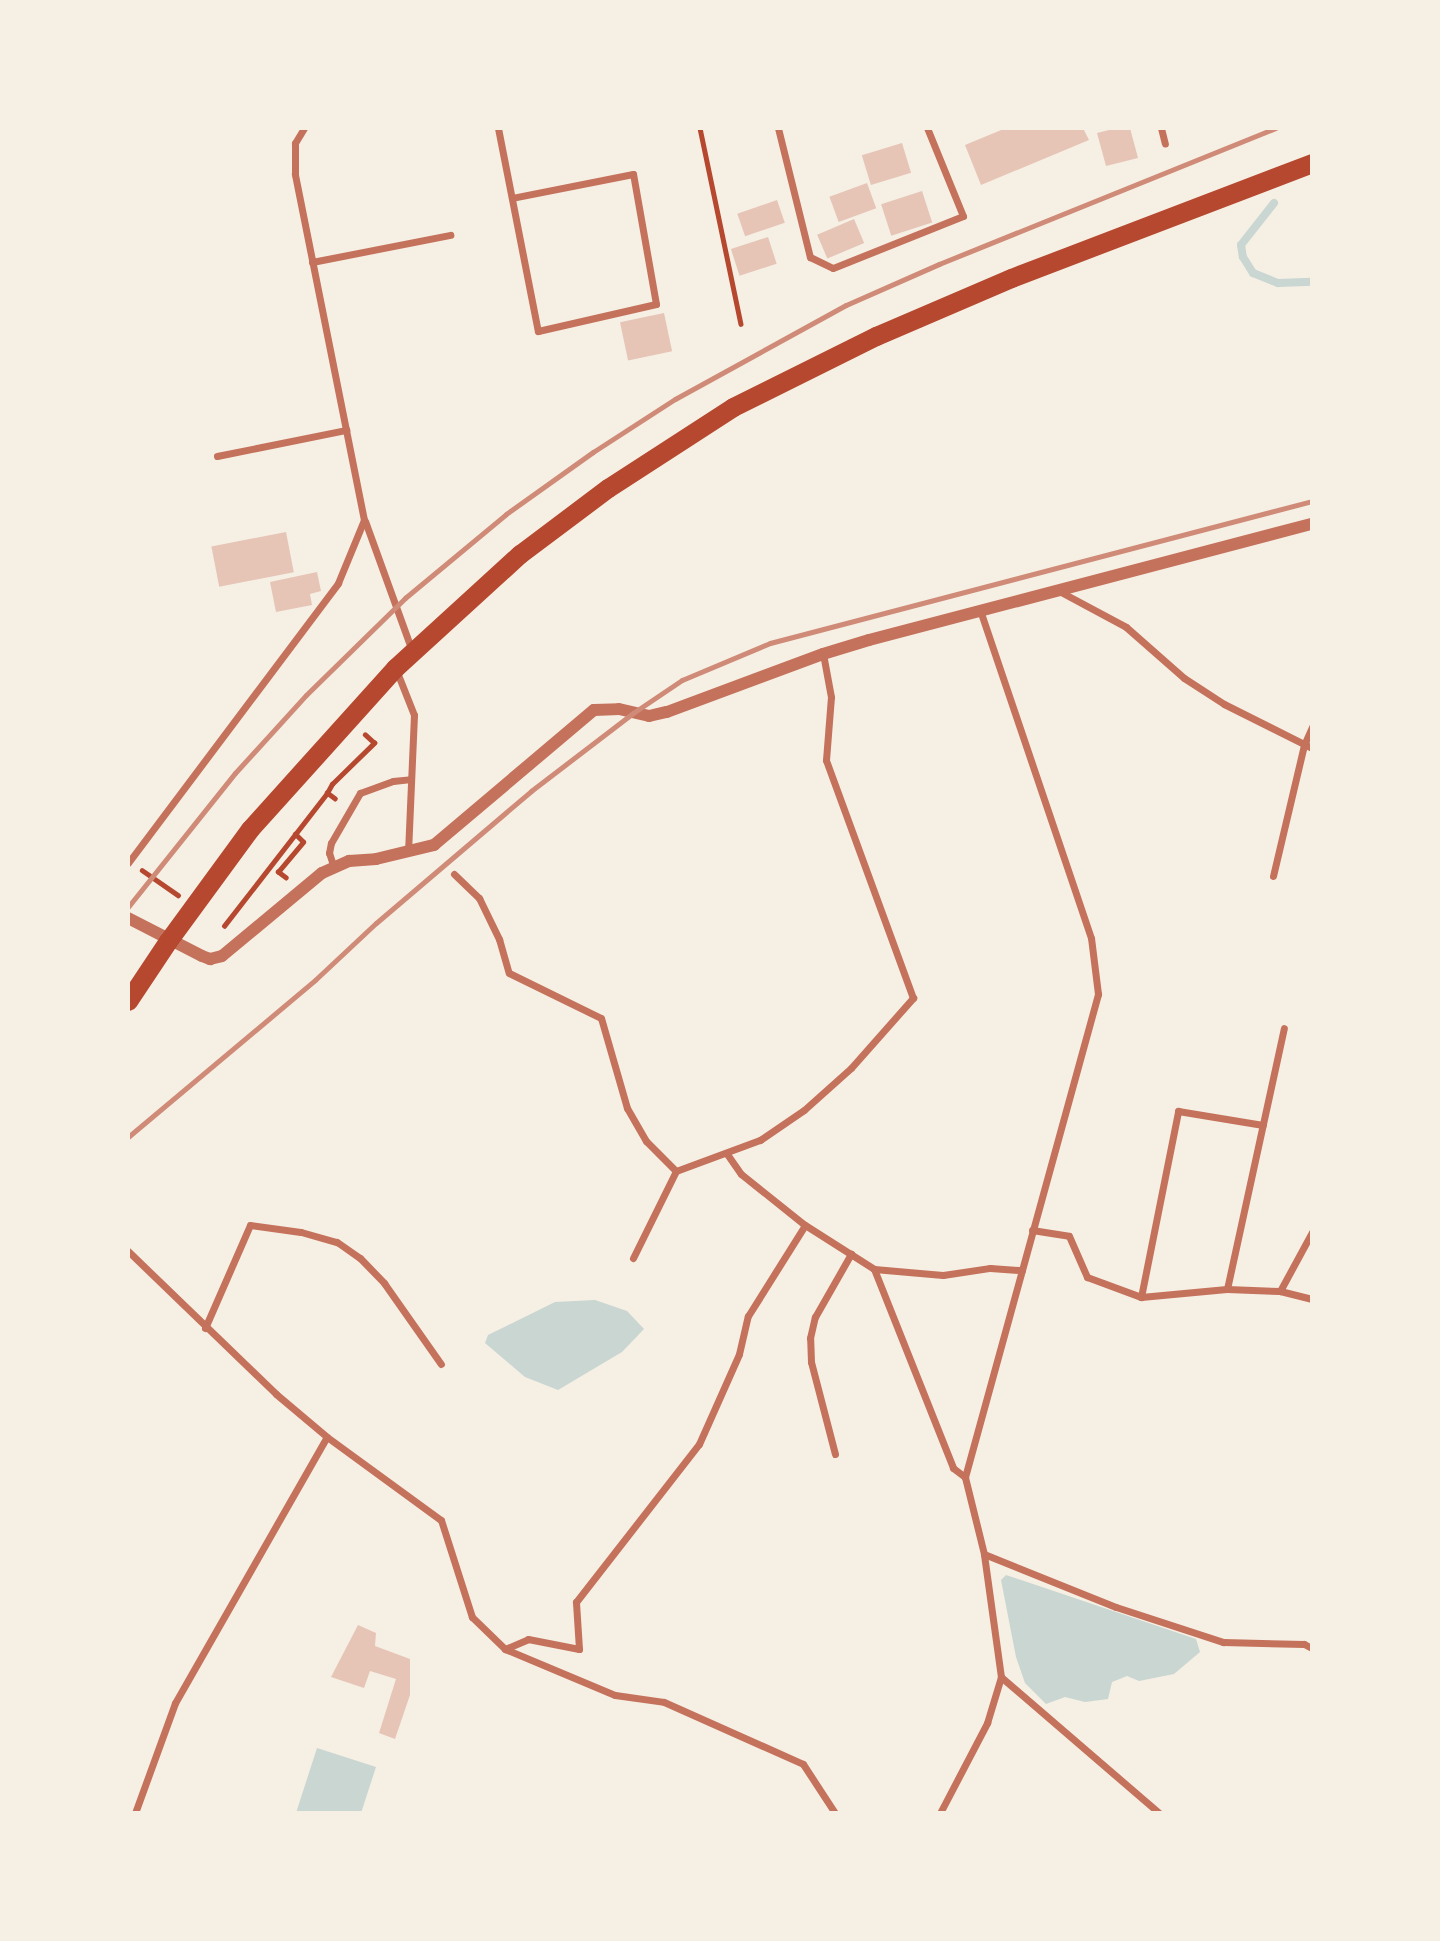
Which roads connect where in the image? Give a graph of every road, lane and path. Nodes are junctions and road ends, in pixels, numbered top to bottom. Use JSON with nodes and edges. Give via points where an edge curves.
{"nodes":[{"id":1,"x":304,"y":128,"type":"edge"},
{"id":2,"x":498,"y":128,"type":"edge"},
{"id":3,"x":700,"y":128,"type":"edge"},
{"id":4,"x":778,"y":128,"type":"edge"},
{"id":5,"x":928,"y":128,"type":"edge"},
{"id":6,"x":1161,"y":128,"type":"edge"},
{"id":7,"x":1165,"y":144,"type":"dead end"},
{"id":8,"x":1312,"y":163,"type":"edge"},
{"id":9,"x":512,"y":198,"type":"junction"},
{"id":10,"x":450,"y":235,"type":"dead end"},
{"id":11,"x":312,"y":262,"type":"junction"},
{"id":12,"x":741,"y":324,"type":"dead end"},
{"id":13,"x":346,"y":430,"type":"junction"},
{"id":14,"x":217,"y":456,"type":"dead end"},
{"id":15,"x":364,"y":520,"type":"junction"},
{"id":16,"x":1312,"y":524,"type":"edge"},
{"id":17,"x":1059,"y":590,"type":"junction"},
{"id":18,"x":981,"y":614,"type":"junction"},
{"id":19,"x":412,"y":651,"type":"junction"},
{"id":20,"x":823,"y":654,"type":"junction"},
{"id":21,"x":394,"y":668,"type":"junction"},
{"id":22,"x":1312,"y":727,"type":"edge"},
{"id":23,"x":365,"y":735,"type":"dead end"},
{"id":24,"x":1308,"y":746,"type":"edge"},
{"id":25,"x":411,"y":779,"type":"junction"},
{"id":26,"x":327,"y":793,"type":"junction"},
{"id":27,"x":335,"y":799,"type":"dead end"},
{"id":28,"x":302,"y":805,"type":"dead end"},
{"id":29,"x":311,"y":813,"type":"junction"},
{"id":30,"x":295,"y":834,"type":"junction"},
{"id":31,"x":408,"y":850,"type":"junction"},
{"id":32,"x":128,"y":863,"type":"edge"},
{"id":33,"x":334,"y":868,"type":"junction"},
{"id":34,"x":454,"y":874,"type":"dead end"},
{"id":35,"x":1273,"y":876,"type":"dead end"},
{"id":36,"x":286,"y":878,"type":"dead end"},
{"id":37,"x":128,"y":918,"type":"edge"},
{"id":38,"x":224,"y":926,"type":"dead end"},
{"id":39,"x":168,"y":941,"type":"junction"},
{"id":40,"x":128,"y":1002,"type":"edge"},
{"id":41,"x":1284,"y":1028,"type":"dead end"},
{"id":42,"x":1263,"y":1125,"type":"junction"},
{"id":43,"x":727,"y":1154,"type":"junction"},
{"id":44,"x":676,"y":1171,"type":"junction"},
{"id":45,"x":805,"y":1225,"type":"junction"},
{"id":46,"x":1032,"y":1230,"type":"junction"},
{"id":47,"x":1312,"y":1232,"type":"edge"},
{"id":48,"x":128,"y":1251,"type":"edge"},
{"id":49,"x":851,"y":1254,"type":"junction"},
{"id":50,"x":633,"y":1258,"type":"dead end"},
{"id":51,"x":874,"y":1269,"type":"junction"},
{"id":52,"x":1021,"y":1270,"type":"junction"},
{"id":53,"x":1227,"y":1289,"type":"junction"},
{"id":54,"x":1280,"y":1292,"type":"junction"},
{"id":55,"x":1141,"y":1297,"type":"junction"},
{"id":56,"x":1312,"y":1299,"type":"edge"},
{"id":57,"x":205,"y":1328,"type":"junction"},
{"id":58,"x":441,"y":1364,"type":"dead end"},
{"id":59,"x":327,"y":1437,"type":"junction"},
{"id":60,"x":835,"y":1454,"type":"dead end"},
{"id":61,"x":965,"y":1477,"type":"junction"},
{"id":62,"x":984,"y":1554,"type":"junction"},
{"id":63,"x":1312,"y":1648,"type":"edge"},
{"id":64,"x":505,"y":1649,"type":"junction"},
{"id":65,"x":1001,"y":1677,"type":"junction"},
{"id":66,"x":135,"y":1813,"type":"edge"},
{"id":67,"x":835,"y":1813,"type":"edge"},
{"id":68,"x":940,"y":1813,"type":"edge"},
{"id":69,"x":1159,"y":1813,"type":"edge"}],
"edges":[{"from":1,"to":11,"type":"street","via":[[295,143],[295,174]]},
{"from":2,"to":9,"type":"street"},
{"from":3,"to":12,"type":"path"},
{"from":4,"to":5,"type":"street","via":[[810,257],[834,268],[963,216]]},
{"from":6,"to":7,"type":"street"},
{"from":8,"to":19,"type":"highway","via":[[1011,278],[876,336],[733,407],[608,488],[520,554]]},
{"from":9,"to":9,"type":"street","via":[[538,331],[656,304],[633,174]]},
{"from":10,"to":11,"type":"street"},
{"from":11,"to":13,"type":"street"},
{"from":13,"to":14,"type":"street"},
{"from":13,"to":15,"type":"street"},
{"from":15,"to":19,"type":"street"},
{"from":15,"to":32,"type":"street","via":[[338,583]]},
{"from":16,"to":17,"type":"street"},
{"from":17,"to":18,"type":"street"},
{"from":17,"to":24,"type":"street","via":[[1126,627],[1184,678],[1224,704]]},
{"from":18,"to":20,"type":"street"},
{"from":18,"to":46,"type":"street","via":[[1091,938],[1098,994]]},
{"from":19,"to":21,"type":"highway"},
{"from":20,"to":31,"type":"street","via":[[667,712],[649,716],[619,709],[594,710],[434,845]]},
{"from":20,"to":43,"type":"street","via":[[831,697],[826,760],[913,998],[851,1068],[804,1110],[760,1140]]},
{"from":21,"to":25,"type":"street","via":[[414,715]]},
{"from":21,"to":39,"type":"highway","via":[[250,829]]},
{"from":22,"to":24,"type":"street"},
{"from":23,"to":26,"type":"path","via":[[374,743]]},
{"from":24,"to":35,"type":"street"},
{"from":25,"to":31,"type":"street"},
{"from":25,"to":33,"type":"street","via":[[360,793],[331,843],[328,853]]},
{"from":26,"to":27,"type":"path"},
{"from":26,"to":29,"type":"path"},
{"from":28,"to":29,"type":"path"},
{"from":29,"to":30,"type":"path"},
{"from":30,"to":36,"type":"path","via":[[303,842],[278,872]]},
{"from":30,"to":38,"type":"path"},
{"from":31,"to":33,"type":"street"},
{"from":33,"to":39,"type":"street","via":[[305,884],[222,956],[210,959]]},
{"from":34,"to":44,"type":"street","via":[[479,898],[509,973],[601,1018],[627,1108],[646,1141]]},
{"from":37,"to":39,"type":"street"},
{"from":39,"to":40,"type":"highway"},
{"from":41,"to":42,"type":"street"},
{"from":42,"to":53,"type":"street"},
{"from":42,"to":55,"type":"street","via":[[1178,1111]]},
{"from":43,"to":44,"type":"street"},
{"from":43,"to":45,"type":"street","via":[[741,1174]]},
{"from":44,"to":50,"type":"street"},
{"from":45,"to":49,"type":"street"},
{"from":45,"to":64,"type":"street","via":[[748,1316],[739,1354],[699,1444],[576,1602],[579,1649],[528,1639]]},
{"from":46,"to":52,"type":"street"},
{"from":46,"to":55,"type":"street","via":[[1069,1236],[1087,1277]]},
{"from":47,"to":54,"type":"street"},
{"from":48,"to":57,"type":"street"},
{"from":49,"to":51,"type":"street"},
{"from":49,"to":60,"type":"street","via":[[815,1317],[810,1338],[811,1362]]},
{"from":51,"to":52,"type":"street","via":[[943,1275],[990,1268]]},
{"from":51,"to":61,"type":"street","via":[[953,1468]]},
{"from":52,"to":61,"type":"street"},
{"from":53,"to":54,"type":"street"},
{"from":53,"to":55,"type":"street"},
{"from":54,"to":56,"type":"street"},
{"from":57,"to":58,"type":"street","via":[[250,1225],[301,1232],[337,1242],[360,1258],[384,1283]]},
{"from":57,"to":59,"type":"street"},
{"from":59,"to":64,"type":"street","via":[[442,1520],[472,1617]]},
{"from":59,"to":66,"type":"street","via":[[175,1703]]},
{"from":61,"to":62,"type":"street"},
{"from":62,"to":63,"type":"street","via":[[1116,1607],[1223,1642]]},
{"from":62,"to":65,"type":"street"},
{"from":64,"to":67,"type":"street","via":[[615,1695],[664,1702],[803,1764]]},
{"from":65,"to":68,"type":"street","via":[[986,1723]]},
{"from":65,"to":69,"type":"street"}]}
